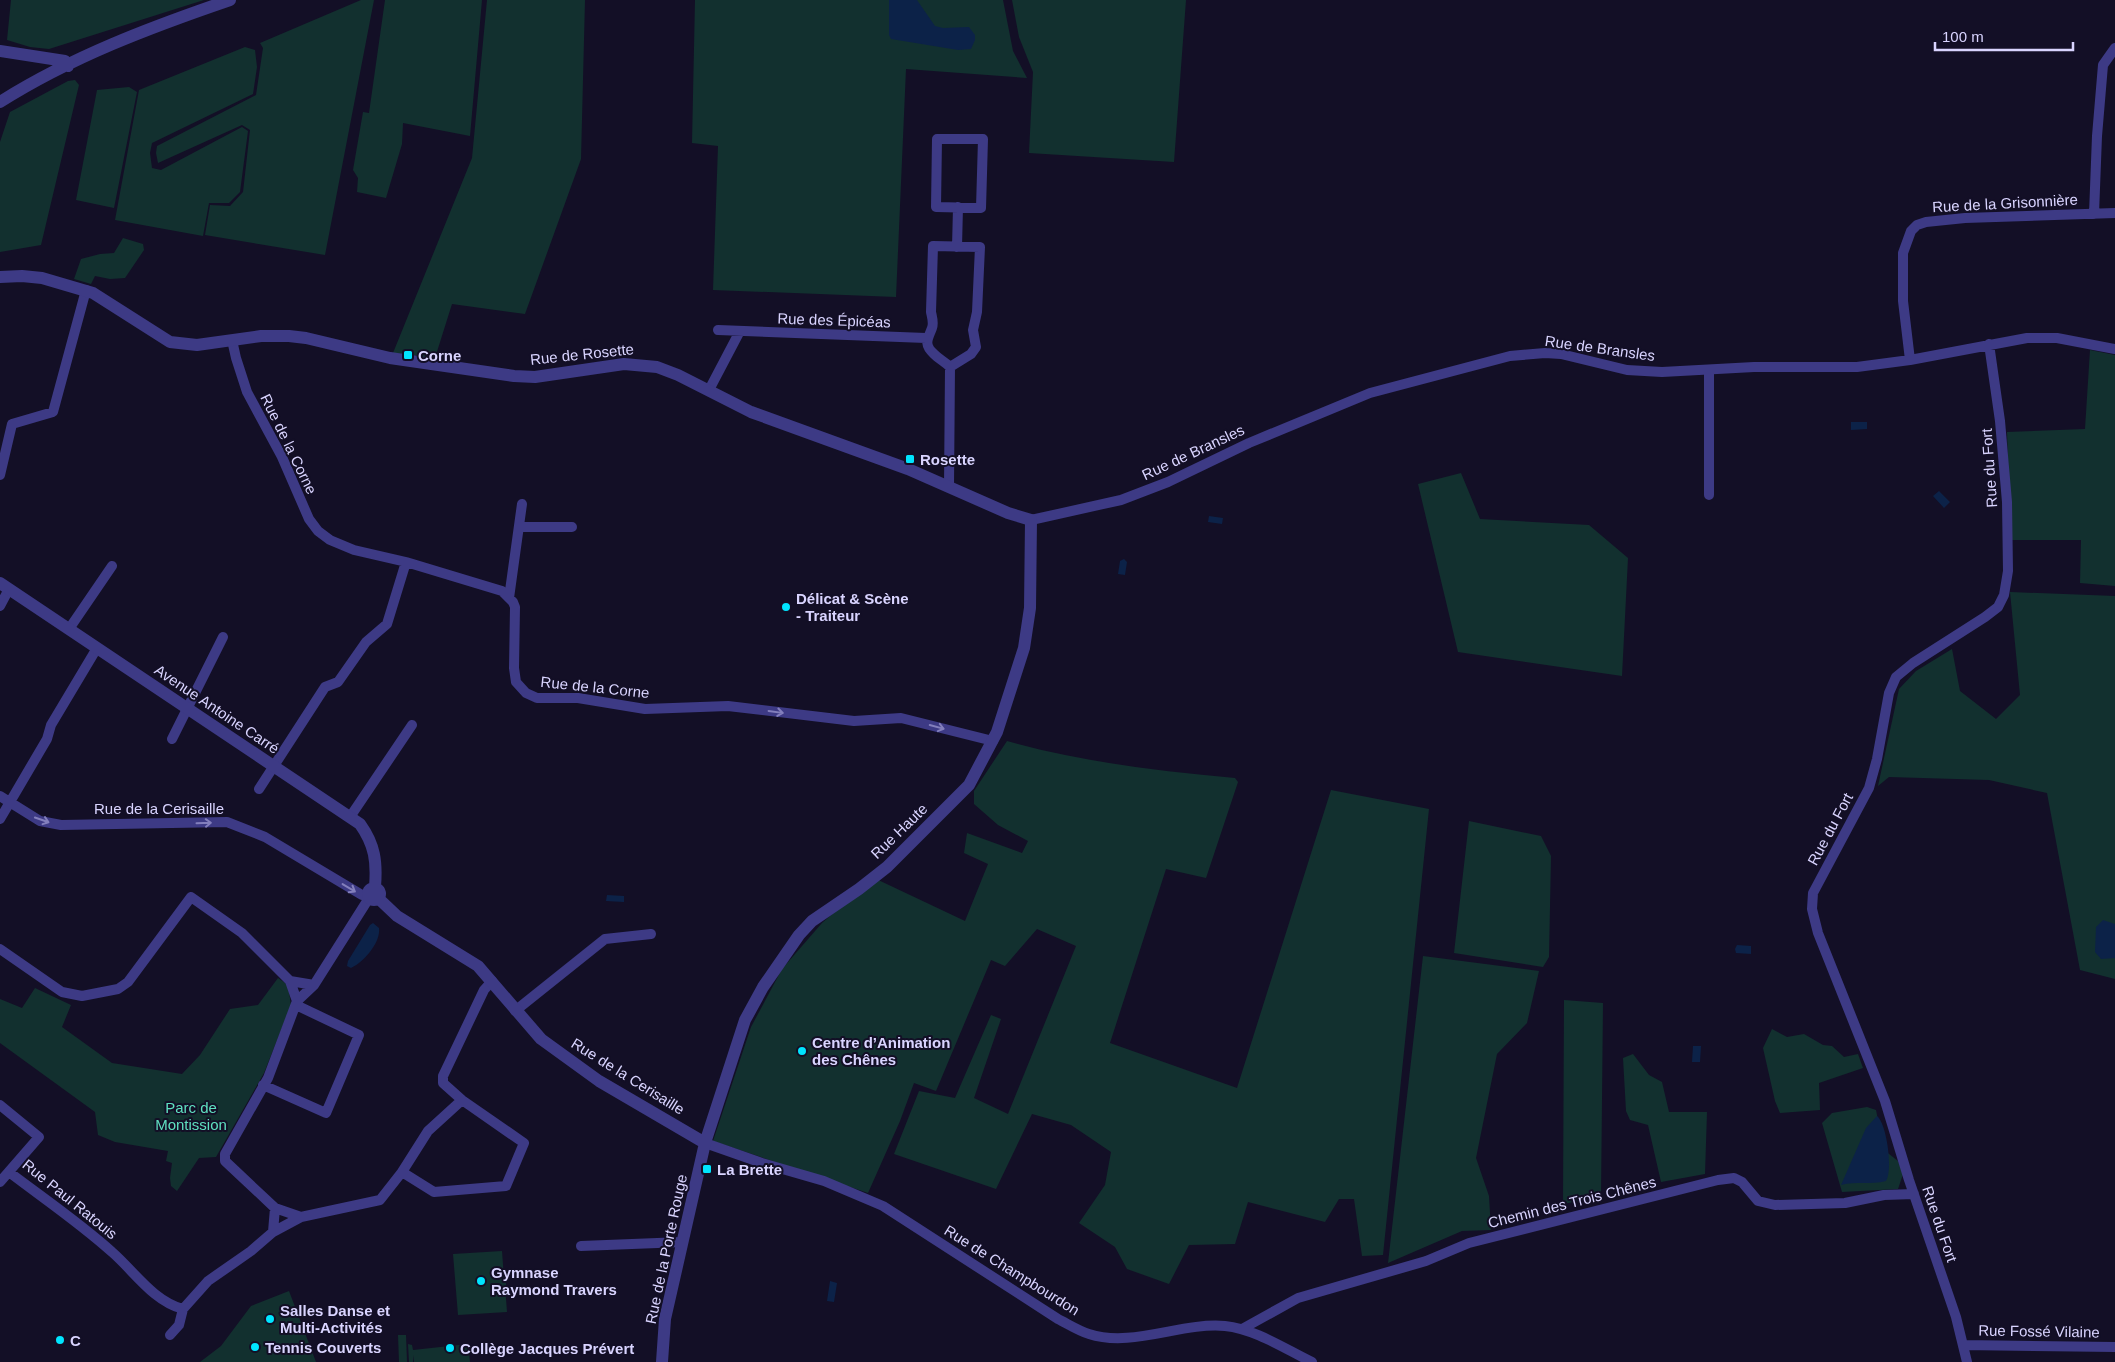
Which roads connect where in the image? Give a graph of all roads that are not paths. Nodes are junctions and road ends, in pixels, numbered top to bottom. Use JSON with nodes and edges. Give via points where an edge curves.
{"nodes":[{"id":1,"x":230,"y":0,"type":"edge"},
{"id":2,"x":2115,"y":48,"type":"edge"},
{"id":3,"x":0,"y":51,"type":"edge"},
{"id":4,"x":68,"y":66,"type":"junction"},
{"id":5,"x":0,"y":102,"type":"edge"},
{"id":6,"x":958,"y":207,"type":"junction"},
{"id":7,"x":2115,"y":213,"type":"edge"},
{"id":8,"x":2094,"y":214,"type":"junction"},
{"id":9,"x":957,"y":247,"type":"junction"},
{"id":10,"x":0,"y":277,"type":"edge"},
{"id":11,"x":86,"y":290,"type":"junction"},
{"id":12,"x":718,"y":330,"type":"dead end"},
{"id":13,"x":740,"y":332,"type":"junction"},
{"id":14,"x":926,"y":338,"type":"junction"},
{"id":15,"x":232,"y":340,"type":"junction"},
{"id":16,"x":1989,"y":344,"type":"junction"},
{"id":17,"x":2115,"y":349,"type":"edge"},
{"id":18,"x":1910,"y":360,"type":"junction"},
{"id":19,"x":950,"y":367,"type":"junction"},
{"id":20,"x":1709,"y":370,"type":"junction"},
{"id":21,"x":709,"y":390,"type":"junction"},
{"id":22,"x":0,"y":475,"type":"edge"},
{"id":23,"x":948,"y":487,"type":"junction"},
{"id":24,"x":1709,"y":495,"type":"dead end"},
{"id":25,"x":522,"y":504,"type":"dead end"},
{"id":26,"x":1031,"y":520,"type":"junction"},
{"id":27,"x":519,"y":526,"type":"junction"},
{"id":28,"x":572,"y":528,"type":"dead end"},
{"id":29,"x":406,"y":562,"type":"junction"},
{"id":30,"x":112,"y":566,"type":"dead end"},
{"id":31,"x":4,"y":586,"type":"edge"},
{"id":32,"x":509,"y":598,"type":"junction"},
{"id":33,"x":0,"y":606,"type":"edge"},
{"id":34,"x":69,"y":629,"type":"junction"},
{"id":35,"x":223,"y":637,"type":"dead end"},
{"id":36,"x":97,"y":648,"type":"junction"},
{"id":37,"x":188,"y":709,"type":"junction"},
{"id":38,"x":412,"y":725,"type":"dead end"},
{"id":39,"x":172,"y":739,"type":"dead end"},
{"id":40,"x":993,"y":741,"type":"junction"},
{"id":41,"x":274,"y":767,"type":"junction"},
{"id":42,"x":259,"y":789,"type":"dead end"},
{"id":43,"x":0,"y":796,"type":"edge"},
{"id":44,"x":10,"y":803,"type":"junction"},
{"id":45,"x":350,"y":817,"type":"junction"},
{"id":46,"x":0,"y":819,"type":"edge"},
{"id":47,"x":372,"y":894,"type":"junction"},
{"id":48,"x":651,"y":934,"type":"dead end"},
{"id":49,"x":0,"y":949,"type":"edge"},
{"id":50,"x":290,"y":981,"type":"junction"},
{"id":51,"x":492,"y":981,"type":"junction"},
{"id":52,"x":314,"y":985,"type":"junction"},
{"id":53,"x":296,"y":1003,"type":"junction"},
{"id":54,"x":515,"y":1011,"type":"junction"},
{"id":55,"x":263,"y":1086,"type":"junction"},
{"id":56,"x":462,"y":1100,"type":"junction"},
{"id":57,"x":0,"y":1105,"type":"edge"},
{"id":58,"x":706,"y":1143,"type":"junction"},
{"id":59,"x":9,"y":1172,"type":"junction"},
{"id":60,"x":402,"y":1172,"type":"junction"},
{"id":61,"x":0,"y":1182,"type":"edge"},
{"id":62,"x":1914,"y":1194,"type":"junction"},
{"id":63,"x":275,"y":1208,"type":"junction"},
{"id":64,"x":301,"y":1217,"type":"junction"},
{"id":65,"x":273,"y":1232,"type":"junction"},
{"id":66,"x":683,"y":1242,"type":"junction"},
{"id":67,"x":581,"y":1246,"type":"dead end"},
{"id":68,"x":183,"y":1309,"type":"junction"},
{"id":69,"x":1242,"y":1328,"type":"junction"},
{"id":70,"x":170,"y":1335,"type":"dead end"},
{"id":71,"x":1963,"y":1345,"type":"junction"},
{"id":72,"x":2115,"y":1347,"type":"edge"},
{"id":73,"x":662,"y":1362,"type":"edge"},
{"id":74,"x":1312,"y":1362,"type":"edge"},
{"id":75,"x":1966,"y":1362,"type":"edge"}],
"edges":[{"from":1,"to":4,"type":"street","via":[[147,29]]},
{"from":2,"to":8,"type":"street","name":"Rue de la Grisonnière","via":[[2103,64]]},
{"from":3,"to":4,"type":"street","via":[[66,61]]},
{"from":4,"to":5,"type":"street"},
{"from":6,"to":6,"type":"street","via":[[981,208],[983,139],[937,139],[936,206]]},
{"from":6,"to":9,"type":"street"},
{"from":7,"to":8,"type":"street"},
{"from":8,"to":18,"type":"street","name":"Rue de la Grisonnière","via":[[1965,218],[1917,225],[1910,231],[1903,253],[1903,301]]},
{"from":9,"to":14,"type":"street","via":[[933,246],[933,322]]},
{"from":9,"to":19,"type":"street","via":[[980,248],[973,330],[976,347]]},
{"from":10,"to":11,"type":"street","name":"Rue de Rosette","via":[[42,278]]},
{"from":11,"to":15,"type":"street","name":"Rue de Rosette","via":[[170,342],[197,345]]},
{"from":11,"to":22,"type":"street","via":[[53,412],[12,424]]},
{"from":12,"to":13,"type":"street","name":"Rue des Épicéas"},
{"from":13,"to":14,"type":"street","name":"Rue des Épicéas"},
{"from":13,"to":21,"type":"street"},
{"from":14,"to":19,"type":"street","via":[[933,353]]},
{"from":15,"to":21,"type":"street","name":"Rue de Rosette","via":[[261,336],[306,338],[390,358],[521,376],[538,377],[624,364],[641,365],[657,367]]},
{"from":15,"to":29,"type":"street","name":"Rue de la Corne","via":[[247,392],[282,457],[309,519],[318,531],[339,544]]},
{"from":16,"to":17,"type":"street","name":"Rue de Bransles","via":[[2027,338],[2057,338]]},
{"from":16,"to":18,"type":"street","name":"Rue de Bransles"},
{"from":16,"to":62,"type":"street","name":"Rue du Fort","via":[[2000,421],[2006,502],[2008,570],[2004,595],[1998,607],[1985,618],[1913,662],[1896,677],[1889,693],[1869,788],[1814,893],[1812,909],[1818,933],[1885,1101]]},
{"from":18,"to":20,"type":"street","name":"Rue de Bransles","via":[[1857,367]]},
{"from":19,"to":23,"type":"street"},
{"from":20,"to":24,"type":"street"},
{"from":20,"to":26,"type":"street","name":"Rue de Bransles","via":[[1627,370],[1561,354],[1510,356],[1370,393],[1121,500]]},
{"from":21,"to":23,"type":"street","name":"Rue de Rosette","via":[[751,412],[908,469]]},
{"from":23,"to":26,"type":"street","name":"Rue de Rosette"},
{"from":25,"to":27,"type":"street"},
{"from":26,"to":40,"type":"street","name":"Rue Haute","via":[[1030,608],[1024,648]]},
{"from":27,"to":28,"type":"street"},
{"from":27,"to":32,"type":"street"},
{"from":29,"to":32,"type":"street","name":"Rue de la Corne","via":[[502,591]]},
{"from":29,"to":41,"type":"street","via":[[387,624],[366,642],[338,682],[325,687]]},
{"from":30,"to":34,"type":"street"},
{"from":31,"to":33,"type":"street"},
{"from":31,"to":34,"type":"street","name":"Avenue Antoine Carré"},
{"from":32,"to":40,"type":"street","name":"Rue de la Corne","one_way":true,"via":[[515,607],[516,682],[526,693],[537,698],[578,698],[645,708],[728,706],[854,721],[901,718]]},
{"from":34,"to":36,"type":"street","name":"Avenue Antoine Carré"},
{"from":35,"to":37,"type":"street"},
{"from":36,"to":37,"type":"street","name":"Avenue Antoine Carré"},
{"from":36,"to":44,"type":"street"},
{"from":37,"to":39,"type":"street"},
{"from":37,"to":41,"type":"street","name":"Avenue Antoine Carré"},
{"from":38,"to":45,"type":"street"},
{"from":40,"to":58,"type":"street","name":"Rue Haute","via":[[969,785],[887,867],[812,921],[782,958],[745,1020]]},
{"from":41,"to":42,"type":"street"},
{"from":41,"to":45,"type":"street","name":"Avenue Antoine Carré"},
{"from":43,"to":44,"type":"street","name":"Rue de la Cerisaille"},
{"from":44,"to":46,"type":"street"},
{"from":44,"to":47,"type":"street","name":"Rue de la Cerisaille","one_way":true,"via":[[40,821],[61,825],[227,822],[265,837],[362,895]]},
{"from":45,"to":47,"type":"street","name":"Avenue Antoine Carré","via":[[360,824],[371,840],[375,857]]},
{"from":47,"to":51,"type":"street","name":"Rue de la Cerisaille","via":[[397,916],[478,966]]},
{"from":47,"to":52,"type":"street"},
{"from":48,"to":54,"type":"street","via":[[605,939]]},
{"from":49,"to":50,"type":"street","via":[[62,992],[82,996],[118,989],[128,982],[191,897],[242,933]]},
{"from":50,"to":52,"type":"street"},
{"from":50,"to":53,"type":"street"},
{"from":51,"to":54,"type":"street","name":"Rue de la Cerisaille"},
{"from":51,"to":56,"type":"street","via":[[484,990],[443,1076],[443,1083]]},
{"from":52,"to":53,"type":"street"},
{"from":53,"to":55,"type":"street"},
{"from":53,"to":55,"type":"street","via":[[359,1035],[326,1113]]},
{"from":54,"to":58,"type":"street","name":"Rue de la Cerisaille","via":[[541,1039],[599,1081]]},
{"from":55,"to":63,"type":"street","via":[[225,1154],[225,1161]]},
{"from":56,"to":60,"type":"street","via":[[428,1132]]},
{"from":56,"to":60,"type":"street","via":[[524,1143],[506,1186],[434,1192]]},
{"from":57,"to":59,"type":"street","name":"Rue Paul Ratouis","via":[[39,1137]]},
{"from":58,"to":66,"type":"street","name":"Rue de la Porte Rouge"},
{"from":58,"to":69,"type":"street","name":"Rue de Champbourdon","via":[[824,1180],[883,1206],[1058,1320],[1089,1334],[1124,1338],[1204,1326]]},
{"from":59,"to":61,"type":"street"},
{"from":59,"to":68,"type":"street","name":"Rue Paul Ratouis","via":[[112,1252],[171,1306]]},
{"from":60,"to":64,"type":"street","via":[[380,1200]]},
{"from":62,"to":69,"type":"street","name":"Chemin des Trois Chênes","via":[[1884,1195],[1845,1203],[1775,1205],[1758,1201],[1742,1182],[1734,1178],[1718,1180],[1469,1243],[1426,1261],[1298,1298]]},
{"from":62,"to":71,"type":"street","name":"Rue du Fort"},
{"from":63,"to":64,"type":"street"},
{"from":63,"to":65,"type":"street"},
{"from":64,"to":65,"type":"street"},
{"from":65,"to":68,"type":"street","via":[[208,1282]]},
{"from":66,"to":67,"type":"street"},
{"from":66,"to":73,"type":"street","name":"Rue de la Porte Rouge","via":[[665,1319]]},
{"from":68,"to":70,"type":"street","via":[[179,1325]]},
{"from":69,"to":74,"type":"street","name":"Rue de Champbourdon"},
{"from":71,"to":72,"type":"street","name":"Rue Fossé Vilaine"},
{"from":71,"to":75,"type":"street","name":"Rue du Fort"}]}
